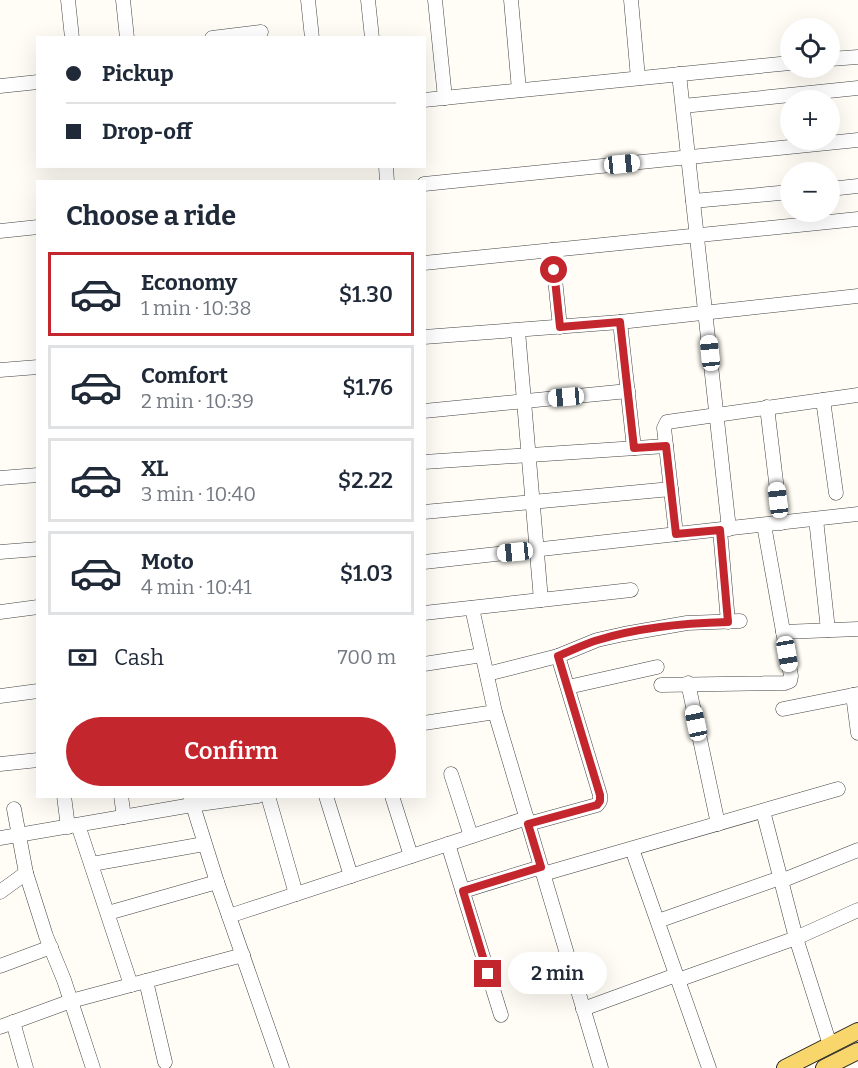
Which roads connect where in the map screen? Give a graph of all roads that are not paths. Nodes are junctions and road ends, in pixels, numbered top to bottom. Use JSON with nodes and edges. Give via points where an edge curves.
{"nodes":[{"id":1,"x":68,"y":0,"type":"edge"},
{"id":2,"x":123,"y":0,"type":"edge"},
{"id":3,"x":308,"y":0,"type":"edge"},
{"id":4,"x":368,"y":0,"type":"edge"},
{"id":5,"x":435,"y":0,"type":"edge"},
{"id":6,"x":511,"y":0,"type":"edge"},
{"id":7,"x":631,"y":0,"type":"edge"},
{"id":8,"x":261,"y":32,"type":"dead end"},
{"id":9,"x":72,"y":36,"type":"edge"},
{"id":10,"x":127,"y":36,"type":"edge"},
{"id":11,"x":228,"y":36,"type":"edge"},
{"id":12,"x":312,"y":36,"type":"edge"},
{"id":13,"x":372,"y":36,"type":"edge"},
{"id":14,"x":858,"y":57,"type":"edge"},
{"id":15,"x":840,"y":58,"type":"edge"},
{"id":16,"x":780,"y":64,"type":"edge"},
{"id":17,"x":679,"y":74,"type":"junction"},
{"id":18,"x":638,"y":78,"type":"junction"},
{"id":19,"x":36,"y":82,"type":"edge"},
{"id":20,"x":0,"y":86,"type":"edge"},
{"id":21,"x":858,"y":88,"type":"edge"},
{"id":22,"x":519,"y":90,"type":"junction"},
{"id":23,"x":445,"y":98,"type":"junction"},
{"id":24,"x":426,"y":100,"type":"edge"},
{"id":25,"x":683,"y":106,"type":"junction"},
{"id":26,"x":858,"y":140,"type":"edge"},
{"id":27,"x":688,"y":158,"type":"junction"},
{"id":28,"x":426,"y":184,"type":"edge"},
{"id":29,"x":858,"y":186,"type":"edge"},
{"id":30,"x":840,"y":188,"type":"edge"},
{"id":31,"x":780,"y":193,"type":"edge"},
{"id":32,"x":693,"y":201,"type":"junction"},
{"id":33,"x":858,"y":219,"type":"edge"},
{"id":34,"x":36,"y":227,"type":"edge"},
{"id":35,"x":0,"y":231,"type":"edge"},
{"id":36,"x":697,"y":236,"type":"junction"},
{"id":37,"x":552,"y":250,"type":"junction"},
{"id":38,"x":426,"y":263,"type":"edge"},
{"id":39,"x":858,"y":296,"type":"edge"},
{"id":40,"x":705,"y":313,"type":"junction"},
{"id":41,"x":620,"y":322,"type":"junction"},
{"id":42,"x":560,"y":327,"type":"junction"},
{"id":43,"x":518,"y":331,"type":"junction"},
{"id":44,"x":426,"y":337,"type":"edge"},
{"id":45,"x":36,"y":367,"type":"edge"},
{"id":46,"x":0,"y":370,"type":"edge"},
{"id":47,"x":628,"y":392,"type":"junction"},
{"id":48,"x":858,"y":395,"type":"edge"},
{"id":49,"x":823,"y":400,"type":"junction"},
{"id":50,"x":525,"y":401,"type":"junction"},
{"id":51,"x":767,"y":407,"type":"junction"},
{"id":52,"x":426,"y":411,"type":"edge"},
{"id":53,"x":717,"y":414,"type":"junction"},
{"id":54,"x":666,"y":446,"type":"junction"},
{"id":55,"x":634,"y":448,"type":"junction"},
{"id":56,"x":529,"y":455,"type":"junction"},
{"id":57,"x":426,"y":462,"type":"edge"},
{"id":58,"x":36,"y":475,"type":"edge"},
{"id":59,"x":0,"y":478,"type":"edge"},
{"id":60,"x":671,"y":489,"type":"junction"},
{"id":61,"x":836,"y":494,"type":"dead end"},
{"id":62,"x":533,"y":502,"type":"junction"},
{"id":63,"x":426,"y":512,"type":"edge"},
{"id":64,"x":858,"y":514,"type":"edge"},
{"id":65,"x":816,"y":519,"type":"junction"},
{"id":66,"x":781,"y":523,"type":"junction"},
{"id":67,"x":764,"y":525,"type":"junction"},
{"id":68,"x":725,"y":529,"type":"junction"},
{"id":69,"x":676,"y":534,"type":"junction"},
{"id":70,"x":36,"y":549,"type":"edge"},
{"id":71,"x":537,"y":550,"type":"junction"},
{"id":72,"x":0,"y":552,"type":"edge"},
{"id":73,"x":426,"y":562,"type":"edge"},
{"id":74,"x":631,"y":590,"type":"dead end"},
{"id":75,"x":541,"y":600,"type":"junction"},
{"id":76,"x":36,"y":607,"type":"edge"},
{"id":77,"x":472,"y":608,"type":"junction"},
{"id":78,"x":0,"y":612,"type":"edge"},
{"id":79,"x":426,"y":613,"type":"edge"},
{"id":80,"x":858,"y":629,"type":"edge"},
{"id":81,"x":828,"y":630,"type":"junction"},
{"id":82,"x":783,"y":632,"type":"junction"},
{"id":83,"x":482,"y":655,"type":"junction"},
{"id":84,"x":558,"y":656,"type":"junction"},
{"id":85,"x":426,"y":664,"type":"edge"},
{"id":86,"x":657,"y":667,"type":"dead end"},
{"id":87,"x":487,"y":674,"type":"junction"},
{"id":88,"x":688,"y":683,"type":"junction"},
{"id":89,"x":662,"y":685,"type":"dead end"},
{"id":90,"x":568,"y":687,"type":"junction"},
{"id":91,"x":36,"y":691,"type":"edge"},
{"id":92,"x":856,"y":695,"type":"edge"},
{"id":93,"x":0,"y":696,"type":"edge"},
{"id":94,"x":783,"y":709,"type":"dead end"},
{"id":95,"x":495,"y":712,"type":"junction"},
{"id":96,"x":426,"y":723,"type":"edge"},
{"id":97,"x":858,"y":733,"type":"edge"},
{"id":98,"x":36,"y":760,"type":"edge"},
{"id":99,"x":0,"y":764,"type":"edge"},
{"id":100,"x":451,"y":774,"type":"dead end"},
{"id":101,"x":838,"y":789,"type":"dead end"},
{"id":102,"x":65,"y":798,"type":"edge"},
{"id":103,"x":121,"y":798,"type":"edge"},
{"id":104,"x":231,"y":798,"type":"edge"},
{"id":105,"x":269,"y":798,"type":"edge"},
{"id":106,"x":327,"y":798,"type":"edge"},
{"id":107,"x":393,"y":798,"type":"edge"},
{"id":108,"x":191,"y":801,"type":"edge"},
{"id":109,"x":14,"y":809,"type":"dead end"},
{"id":110,"x":763,"y":811,"type":"junction"},
{"id":111,"x":124,"y":817,"type":"junction"},
{"id":112,"x":527,"y":821,"type":"junction"},
{"id":113,"x":718,"y":824,"type":"junction"},
{"id":114,"x":73,"y":826,"type":"junction"},
{"id":115,"x":19,"y":835,"type":"junction"},
{"id":116,"x":471,"y":836,"type":"junction"},
{"id":117,"x":0,"y":838,"type":"edge"},
{"id":118,"x":204,"y":844,"type":"junction"},
{"id":119,"x":448,"y":844,"type":"junction"},
{"id":120,"x":632,"y":849,"type":"junction"},
{"id":121,"x":858,"y":850,"type":"edge"},
{"id":122,"x":411,"y":856,"type":"junction"},
{"id":123,"x":92,"y":864,"type":"junction"},
{"id":124,"x":542,"y":870,"type":"junction"},
{"id":125,"x":26,"y":873,"type":"junction"},
{"id":126,"x":351,"y":876,"type":"junction"},
{"id":127,"x":781,"y":879,"type":"junction"},
{"id":128,"x":217,"y":882,"type":"junction"},
{"id":129,"x":463,"y":891,"type":"junction"},
{"id":130,"x":0,"y":892,"type":"edge"},
{"id":131,"x":296,"y":894,"type":"junction"},
{"id":132,"x":858,"y":910,"type":"edge"},
{"id":133,"x":108,"y":913,"type":"junction"},
{"id":134,"x":229,"y":916,"type":"junction"},
{"id":135,"x":658,"y":921,"type":"junction"},
{"id":136,"x":796,"y":938,"type":"junction"},
{"id":137,"x":51,"y":947,"type":"junction"},
{"id":138,"x":243,"y":955,"type":"junction"},
{"id":139,"x":0,"y":966,"type":"edge"},
{"id":140,"x":677,"y":977,"type":"junction"},
{"id":141,"x":146,"y":981,"type":"junction"},
{"id":142,"x":131,"y":985,"type":"junction"},
{"id":143,"x":71,"y":1001,"type":"junction"},
{"id":144,"x":583,"y":1009,"type":"junction"},
{"id":145,"x":501,"y":1015,"type":"dead end"},
{"id":146,"x":6,"y":1025,"type":"edge"},
{"id":147,"x":858,"y":1030,"type":"edge"},
{"id":148,"x":830,"y":1045,"type":"junction"},
{"id":149,"x":858,"y":1051,"type":"edge"},
{"id":150,"x":165,"y":1062,"type":"dead end"},
{"id":151,"x":830,"y":1067,"type":"edge"},
{"id":152,"x":26,"y":1068,"type":"edge"},
{"id":153,"x":93,"y":1068,"type":"edge"},
{"id":154,"x":282,"y":1068,"type":"edge"},
{"id":155,"x":601,"y":1068,"type":"edge"},
{"id":156,"x":709,"y":1068,"type":"edge"},
{"id":157,"x":785,"y":1068,"type":"edge"}],
"edges":[{"from":1,"to":9,"type":"street"},
{"from":2,"to":10,"type":"street"},
{"from":3,"to":12,"type":"street"},
{"from":4,"to":13,"type":"street"},
{"from":5,"to":23,"type":"street"},
{"from":6,"to":22,"type":"street"},
{"from":7,"to":18,"type":"street"},
{"from":8,"to":11,"type":"street"},
{"from":14,"to":15,"type":"street"},
{"from":16,"to":17,"type":"street"},
{"from":17,"to":18,"type":"street"},
{"from":17,"to":25,"type":"street"},
{"from":18,"to":22,"type":"street"},
{"from":19,"to":20,"type":"street"},
{"from":21,"to":25,"type":"street"},
{"from":22,"to":23,"type":"street"},
{"from":23,"to":24,"type":"street"},
{"from":25,"to":27,"type":"street"},
{"from":26,"to":27,"type":"street"},
{"from":27,"to":28,"type":"street"},
{"from":27,"to":32,"type":"street"},
{"from":29,"to":30,"type":"street"},
{"from":31,"to":32,"type":"street"},
{"from":32,"to":36,"type":"street"},
{"from":33,"to":36,"type":"street"},
{"from":34,"to":35,"type":"street"},
{"from":36,"to":37,"type":"street"},
{"from":36,"to":40,"type":"street"},
{"from":37,"to":38,"type":"street"},
{"from":37,"to":42,"type":"street"},
{"from":39,"to":40,"type":"street"},
{"from":40,"to":41,"type":"street"},
{"from":40,"to":53,"type":"street"},
{"from":41,"to":42,"type":"street"},
{"from":41,"to":47,"type":"street"},
{"from":42,"to":43,"type":"street"},
{"from":43,"to":44,"type":"street"},
{"from":43,"to":50,"type":"street"},
{"from":45,"to":46,"type":"street"},
{"from":47,"to":50,"type":"street"},
{"from":47,"to":55,"type":"street"},
{"from":48,"to":49,"type":"street"},
{"from":49,"to":51,"type":"street"},
{"from":49,"to":61,"type":"street"},
{"from":50,"to":52,"type":"street"},
{"from":50,"to":56,"type":"street"},
{"from":51,"to":53,"type":"street"},
{"from":51,"to":66,"type":"street"},
{"from":53,"to":54,"type":"street","via":[[667,422]]},
{"from":53,"to":68,"type":"street"},
{"from":54,"to":55,"type":"street"},
{"from":54,"to":60,"type":"street"},
{"from":55,"to":56,"type":"street"},
{"from":56,"to":57,"type":"street"},
{"from":56,"to":62,"type":"street"},
{"from":58,"to":59,"type":"street"},
{"from":60,"to":62,"type":"street"},
{"from":60,"to":69,"type":"street"},
{"from":62,"to":63,"type":"street"},
{"from":62,"to":71,"type":"street"},
{"from":64,"to":65,"type":"street"},
{"from":65,"to":66,"type":"street"},
{"from":65,"to":81,"type":"street"},
{"from":66,"to":67,"type":"street"},
{"from":67,"to":68,"type":"street"},
{"from":67,"to":82,"type":"street"},
{"from":68,"to":69,"type":"street"},
{"from":68,"to":84,"type":"street","via":[[734,622],[687,623],[624,634]]},
{"from":69,"to":71,"type":"street"},
{"from":70,"to":72,"type":"street"},
{"from":71,"to":73,"type":"street"},
{"from":71,"to":75,"type":"street"},
{"from":74,"to":75,"type":"street"},
{"from":75,"to":77,"type":"street"},
{"from":76,"to":78,"type":"street"},
{"from":77,"to":79,"type":"street"},
{"from":77,"to":83,"type":"street"},
{"from":80,"to":81,"type":"street"},
{"from":81,"to":82,"type":"street"},
{"from":82,"to":88,"type":"street","via":[[790,681]]},
{"from":83,"to":85,"type":"street"},
{"from":83,"to":87,"type":"street"},
{"from":84,"to":87,"type":"street"},
{"from":84,"to":90,"type":"street"},
{"from":86,"to":90,"type":"street"},
{"from":87,"to":95,"type":"street"},
{"from":88,"to":89,"type":"street"},
{"from":88,"to":113,"type":"street"},
{"from":90,"to":112,"type":"street","via":[[600,801],[597,805]]},
{"from":91,"to":93,"type":"street"},
{"from":92,"to":94,"type":"street"},
{"from":92,"to":97,"type":"street"},
{"from":95,"to":96,"type":"street"},
{"from":95,"to":112,"type":"street"},
{"from":98,"to":99,"type":"street"},
{"from":100,"to":116,"type":"street"},
{"from":101,"to":110,"type":"street"},
{"from":102,"to":114,"type":"street"},
{"from":103,"to":111,"type":"street"},
{"from":104,"to":108,"type":"street"},
{"from":105,"to":131,"type":"street"},
{"from":106,"to":126,"type":"street"},
{"from":107,"to":122,"type":"street"},
{"from":108,"to":111,"type":"street"},
{"from":108,"to":118,"type":"street"},
{"from":109,"to":115,"type":"street"},
{"from":110,"to":113,"type":"street"},
{"from":110,"to":127,"type":"street"},
{"from":111,"to":114,"type":"street"},
{"from":112,"to":116,"type":"street"},
{"from":112,"to":124,"type":"street"},
{"from":113,"to":120,"type":"street"},
{"from":114,"to":115,"type":"street"},
{"from":114,"to":123,"type":"street"},
{"from":115,"to":117,"type":"street"},
{"from":115,"to":125,"type":"street"},
{"from":116,"to":119,"type":"street"},
{"from":118,"to":123,"type":"street"},
{"from":118,"to":128,"type":"street"},
{"from":119,"to":122,"type":"street"},
{"from":119,"to":129,"type":"street"},
{"from":120,"to":124,"type":"street"},
{"from":120,"to":135,"type":"street"},
{"from":121,"to":127,"type":"street"},
{"from":122,"to":126,"type":"street"},
{"from":123,"to":133,"type":"street"},
{"from":124,"to":129,"type":"street"},
{"from":124,"to":144,"type":"street"},
{"from":125,"to":130,"type":"street"},
{"from":125,"to":137,"type":"street"},
{"from":126,"to":131,"type":"street"},
{"from":127,"to":135,"type":"street"},
{"from":127,"to":136,"type":"street"},
{"from":128,"to":133,"type":"street"},
{"from":128,"to":134,"type":"street"},
{"from":129,"to":145,"type":"street"},
{"from":131,"to":134,"type":"street"},
{"from":132,"to":136,"type":"street"},
{"from":133,"to":142,"type":"street"},
{"from":134,"to":138,"type":"street"},
{"from":135,"to":140,"type":"street"},
{"from":136,"to":140,"type":"street"},
{"from":136,"to":148,"type":"street"},
{"from":137,"to":139,"type":"street"},
{"from":137,"to":143,"type":"street"},
{"from":138,"to":141,"type":"street"},
{"from":138,"to":154,"type":"street"},
{"from":140,"to":144,"type":"street"},
{"from":140,"to":156,"type":"street"},
{"from":141,"to":142,"type":"street"},
{"from":141,"to":150,"type":"street"},
{"from":142,"to":143,"type":"street"},
{"from":143,"to":146,"type":"street"},
{"from":143,"to":153,"type":"street"},
{"from":144,"to":155,"type":"street"},
{"from":146,"to":152,"type":"street"},
{"from":147,"to":148,"type":"main road"},
{"from":148,"to":157,"type":"main road"},
{"from":149,"to":151,"type":"main road"}]}
